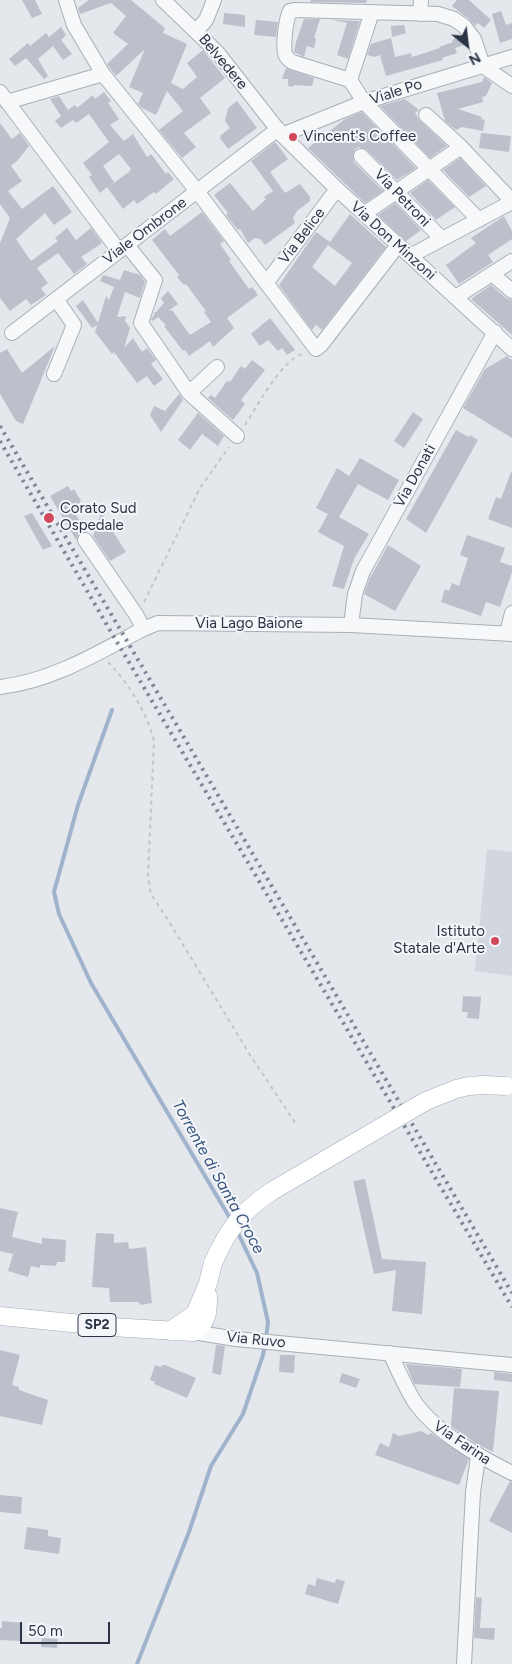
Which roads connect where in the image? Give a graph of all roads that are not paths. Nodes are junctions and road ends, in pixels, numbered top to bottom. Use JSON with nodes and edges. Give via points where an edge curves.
{"nodes":[{"id":1,"x":66,"y":0,"type":"edge"},
{"id":2,"x":163,"y":0,"type":"edge"},
{"id":3,"x":214,"y":0,"type":"edge"},
{"id":4,"x":421,"y":7,"type":"edge"},
{"id":5,"x":372,"y":12,"type":"junction"},
{"id":6,"x":196,"y":31,"type":"junction"},
{"id":7,"x":512,"y":57,"type":"edge"},
{"id":8,"x":483,"y":66,"type":"junction"},
{"id":9,"x":103,"y":74,"type":"junction"},
{"id":10,"x":350,"y":80,"type":"junction"},
{"id":11,"x":512,"y":86,"type":"edge"},
{"id":12,"x":4,"y":97,"type":"edge"},
{"id":13,"x":364,"y":102,"type":"junction"},
{"id":14,"x":426,"y":115,"type":"dead end"},
{"id":15,"x":280,"y":132,"type":"junction"},
{"id":16,"x":460,"y":147,"type":"junction"},
{"id":17,"x":361,"y":156,"type":"dead end"},
{"id":18,"x":428,"y":168,"type":"junction"},
{"id":19,"x":336,"y":189,"type":"junction"},
{"id":20,"x":198,"y":191,"type":"junction"},
{"id":21,"x":395,"y":191,"type":"junction"},
{"id":22,"x":512,"y":202,"type":"edge"},
{"id":23,"x":364,"y":214,"type":"junction"},
{"id":24,"x":479,"y":220,"type":"junction"},
{"id":25,"x":442,"y":239,"type":"junction"},
{"id":26,"x":398,"y":246,"type":"junction"},
{"id":27,"x":123,"y":248,"type":"junction"},
{"id":28,"x":410,"y":256,"type":"junction"},
{"id":29,"x":512,"y":260,"type":"edge"},
{"id":30,"x":492,"y":274,"type":"junction"},
{"id":31,"x":267,"y":282,"type":"junction"},
{"id":32,"x":512,"y":291,"type":"edge"},
{"id":33,"x":456,"y":297,"type":"junction"},
{"id":34,"x":56,"y":299,"type":"junction"},
{"id":35,"x":495,"y":332,"type":"junction"},
{"id":36,"x":12,"y":333,"type":"dead end"},
{"id":37,"x":512,"y":349,"type":"edge"},
{"id":38,"x":216,"y":367,"type":"dead end"},
{"id":39,"x":54,"y":374,"type":"dead end"},
{"id":40,"x":190,"y":392,"type":"junction"},
{"id":41,"x":237,"y":436,"type":"road end"},
{"id":42,"x":85,"y":540,"type":"dead end"},
{"id":43,"x":512,"y":613,"type":"edge"},
{"id":44,"x":140,"y":623,"type":"junction"},
{"id":45,"x":351,"y":625,"type":"junction"},
{"id":46,"x":509,"y":634,"type":"edge"},
{"id":47,"x":0,"y":687,"type":"edge"},
{"id":48,"x":509,"y":1087,"type":"edge"},
{"id":49,"x":201,"y":1313,"type":"junction"},
{"id":50,"x":0,"y":1316,"type":"edge"},
{"id":51,"x":170,"y":1331,"type":"junction"},
{"id":52,"x":194,"y":1332,"type":"junction"},
{"id":53,"x":233,"y":1338,"type":"junction"},
{"id":54,"x":390,"y":1353,"type":"junction"},
{"id":55,"x":512,"y":1365,"type":"edge"},
{"id":56,"x":478,"y":1457,"type":"junction"},
{"id":57,"x":512,"y":1473,"type":"edge"},
{"id":58,"x":464,"y":1664,"type":"edge"}],
"edges":[{"from":1,"to":9,"type":"street","via":[[74,25]]},
{"from":2,"to":6,"type":"street","name":"Belvedere"},
{"from":3,"to":6,"type":"street","via":[[206,20]]},
{"from":4,"to":5,"type":"street"},
{"from":4,"to":8,"type":"street","via":[[464,26],[474,39]]},
{"from":5,"to":10,"type":"street"},
{"from":5,"to":10,"type":"street","via":[[296,10],[290,11],[287,17],[287,58]]},
{"from":6,"to":15,"type":"street","name":"Belvedere","via":[[217,52]]},
{"from":7,"to":8,"type":"street","name":"Viale Po"},
{"from":8,"to":11,"type":"street"},
{"from":8,"to":13,"type":"street","name":"Viale Po"},
{"from":9,"to":12,"type":"street"},
{"from":9,"to":20,"type":"street"},
{"from":10,"to":13,"type":"street"},
{"from":12,"to":27,"type":"street"},
{"from":13,"to":15,"type":"street","name":"Viale Po"},
{"from":13,"to":18,"type":"street"},
{"from":14,"to":16,"type":"street"},
{"from":15,"to":19,"type":"street","name":"Via Don Minzoni"},
{"from":15,"to":20,"type":"street","name":"Viale Ombrone"},
{"from":16,"to":18,"type":"street"},
{"from":16,"to":22,"type":"street"},
{"from":17,"to":21,"type":"street","name":"Via Petroni"},
{"from":18,"to":21,"type":"street"},
{"from":18,"to":24,"type":"street"},
{"from":19,"to":23,"type":"street","name":"Via Don Minzoni"},
{"from":19,"to":31,"type":"street","name":"Via Belice"},
{"from":20,"to":27,"type":"street","name":"Viale Ombrone"},
{"from":20,"to":31,"type":"street"},
{"from":21,"to":23,"type":"street"},
{"from":21,"to":25,"type":"street","name":"Via Petroni"},
{"from":22,"to":24,"type":"street"},
{"from":23,"to":26,"type":"street","name":"Via Don Minzoni"},
{"from":24,"to":25,"type":"street"},
{"from":25,"to":28,"type":"street"},
{"from":26,"to":28,"type":"street","name":"Via Don Minzoni"},
{"from":26,"to":31,"type":"street","via":[[316,348]]},
{"from":27,"to":34,"type":"street","name":"Viale Ombrone"},
{"from":27,"to":40,"type":"street","via":[[155,280],[141,323]]},
{"from":28,"to":33,"type":"street","name":"Via Don Minzoni"},
{"from":29,"to":30,"type":"street"},
{"from":30,"to":32,"type":"street"},
{"from":30,"to":33,"type":"street"},
{"from":33,"to":35,"type":"street","name":"Via Don Minzoni"},
{"from":34,"to":36,"type":"street","name":"Viale Ombrone"},
{"from":34,"to":39,"type":"street","via":[[74,325]]},
{"from":35,"to":37,"type":"street","name":"Via Don Minzoni"},
{"from":35,"to":45,"type":"street","name":"Via Donati","via":[[363,571],[355,594]]},
{"from":38,"to":40,"type":"street"},
{"from":40,"to":41,"type":"street"},
{"from":42,"to":44,"type":"street"},
{"from":43,"to":46,"type":"street"},
{"from":44,"to":45,"type":"street","name":"Via Lago Baione"},
{"from":44,"to":47,"type":"street","name":"Via Lago Baione","via":[[99,653],[59,672]]},
{"from":45,"to":46,"type":"street","name":"Via Lago Baione"},
{"from":48,"to":49,"type":"main road","bridge":true,"via":[[469,1086],[426,1102],[255,1203],[239,1217],[220,1246]]},
{"from":49,"to":51,"type":"main road"},
{"from":49,"to":52,"type":"main road","via":[[193,1322]]},
{"from":49,"to":53,"type":"street","via":[[218,1332]]},
{"from":50,"to":51,"type":"main road","name":"Via Ruvo","number":"SP2"},
{"from":51,"to":52,"type":"main road","name":"Via Ruvo","number":"SP2"},
{"from":52,"to":53,"type":"street","name":"Via Ruvo"},
{"from":53,"to":54,"type":"street","name":"Via Ruvo"},
{"from":54,"to":55,"type":"street","name":"Via Ruvo"},
{"from":54,"to":56,"type":"street","name":"Via Farina","via":[[415,1403],[430,1421]]},
{"from":56,"to":57,"type":"street","name":"Via Farina"},
{"from":56,"to":58,"type":"street","via":[[473,1492]]}]}
